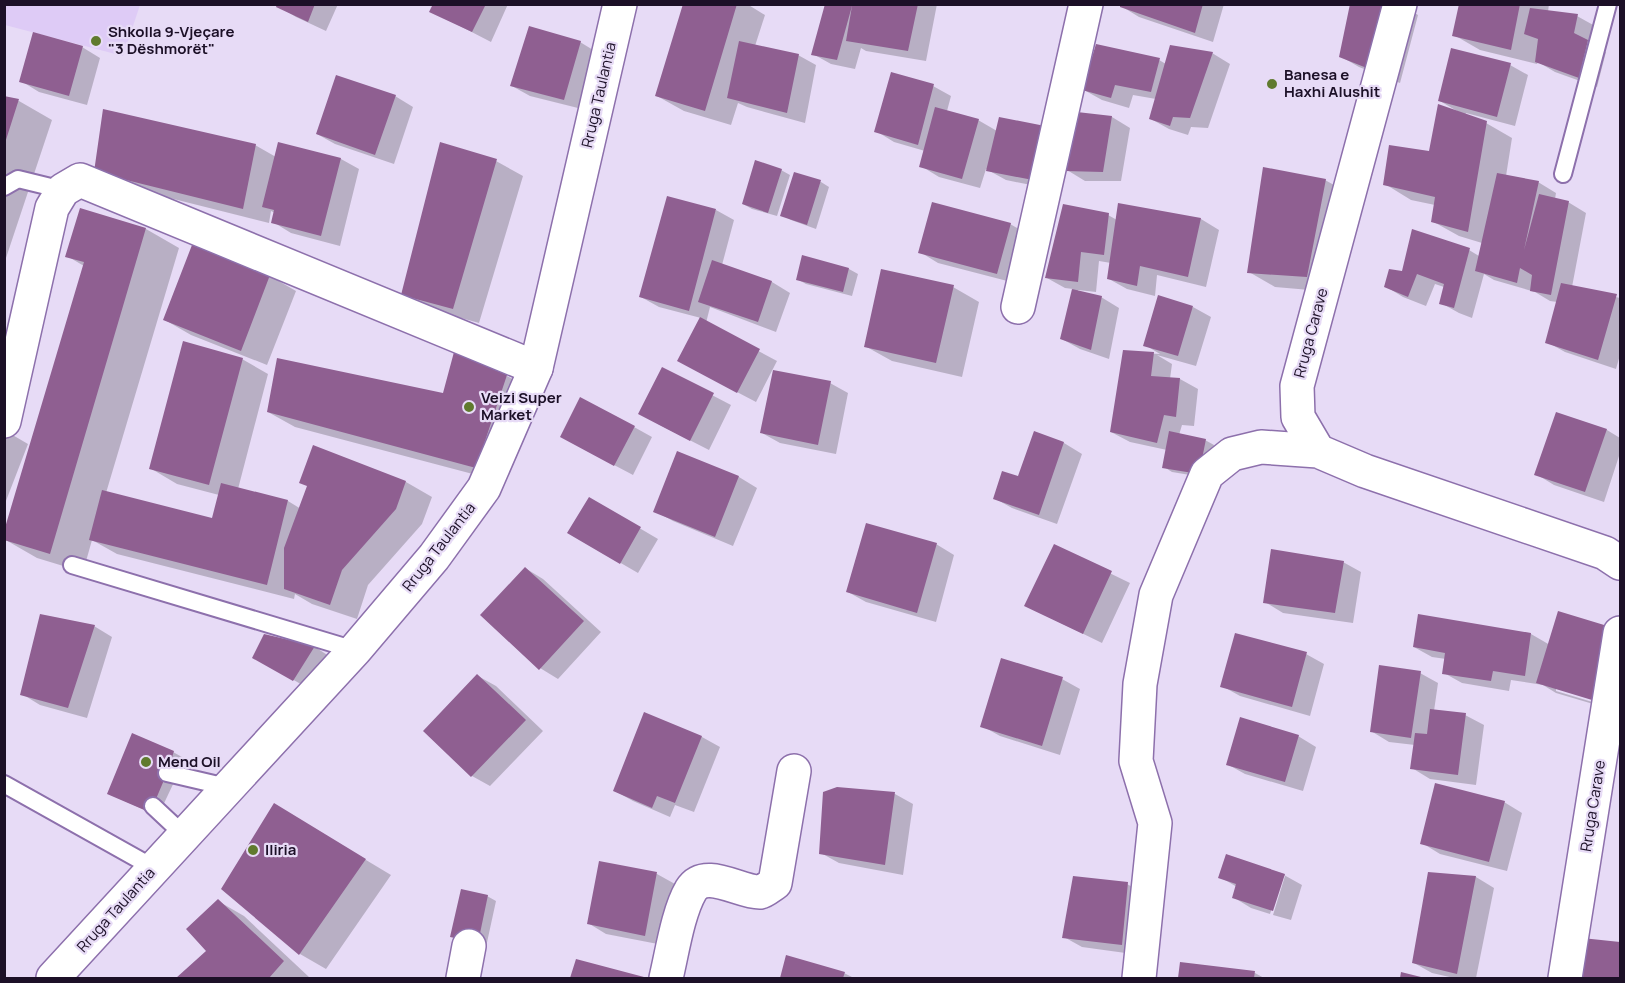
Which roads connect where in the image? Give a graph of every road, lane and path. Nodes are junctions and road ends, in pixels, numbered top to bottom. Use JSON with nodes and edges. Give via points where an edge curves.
{"nodes":[{"id":1,"x":620,"y":4,"type":"edge"},
{"id":2,"x":1086,"y":4,"type":"edge"},
{"id":3,"x":1400,"y":4,"type":"edge"},
{"id":4,"x":1608,"y":4,"type":"edge"},
{"id":5,"x":1563,"y":174,"type":"dead end"},
{"id":6,"x":4,"y":187,"type":"edge"},
{"id":7,"x":63,"y":190,"type":"junction"},
{"id":8,"x":1018,"y":307,"type":"dead end"},
{"id":9,"x":536,"y":368,"type":"junction"},
{"id":10,"x":4,"y":421,"type":"edge"},
{"id":11,"x":1318,"y":451,"type":"junction"},
{"id":12,"x":1620,"y":564,"type":"edge"},
{"id":13,"x":72,"y":565,"type":"dead end"},
{"id":14,"x":1620,"y":633,"type":"edge"},
{"id":15,"x":355,"y":650,"type":"junction"},
{"id":16,"x":794,"y":771,"type":"dead end"},
{"id":17,"x":167,"y":773,"type":"dead end"},
{"id":18,"x":4,"y":784,"type":"edge"},
{"id":19,"x":227,"y":787,"type":"junction"},
{"id":20,"x":153,"y":806,"type":"dead end"},
{"id":21,"x":184,"y":835,"type":"junction"},
{"id":22,"x":154,"y":868,"type":"junction"},
{"id":23,"x":469,"y":946,"type":"dead end"},
{"id":24,"x":53,"y":978,"type":"edge"},
{"id":25,"x":463,"y":978,"type":"edge"},
{"id":26,"x":666,"y":978,"type":"edge"},
{"id":27,"x":1139,"y":978,"type":"edge"},
{"id":28,"x":1565,"y":978,"type":"edge"}],
"edges":[{"from":1,"to":9,"type":"street","name":"Rruga Taulantia"},
{"from":2,"to":8,"type":"street"},
{"from":3,"to":11,"type":"street","name":"Rruga Carave","via":[[1297,386],[1298,417]]},
{"from":4,"to":5,"type":"lane"},
{"from":6,"to":7,"type":"lane","via":[[18,179]]},
{"from":7,"to":9,"type":"street","via":[[80,180]]},
{"from":7,"to":10,"type":"street","via":[[52,208]]},
{"from":9,"to":15,"type":"street","name":"Rruga Taulantia","via":[[484,488],[434,557]]},
{"from":11,"to":12,"type":"street","via":[[1365,471],[1605,553]]},
{"from":11,"to":27,"type":"street","via":[[1261,447],[1232,454],[1207,474],[1156,595],[1140,684],[1136,761],[1155,823]]},
{"from":13,"to":15,"type":"lane"},
{"from":14,"to":28,"type":"street","name":"Rruga Carave"},
{"from":15,"to":19,"type":"street","name":"Rruga Taulantia"},
{"from":16,"to":26,"type":"street","via":[[775,883],[762,892],[718,880],[692,887]]},
{"from":17,"to":19,"type":"lane"},
{"from":18,"to":22,"type":"lane"},
{"from":19,"to":21,"type":"street","name":"Rruga Taulantia"},
{"from":20,"to":21,"type":"lane"},
{"from":21,"to":22,"type":"street","name":"Rruga Taulantia"},
{"from":22,"to":24,"type":"street","name":"Rruga Taulantia"},
{"from":23,"to":25,"type":"street"}]}
